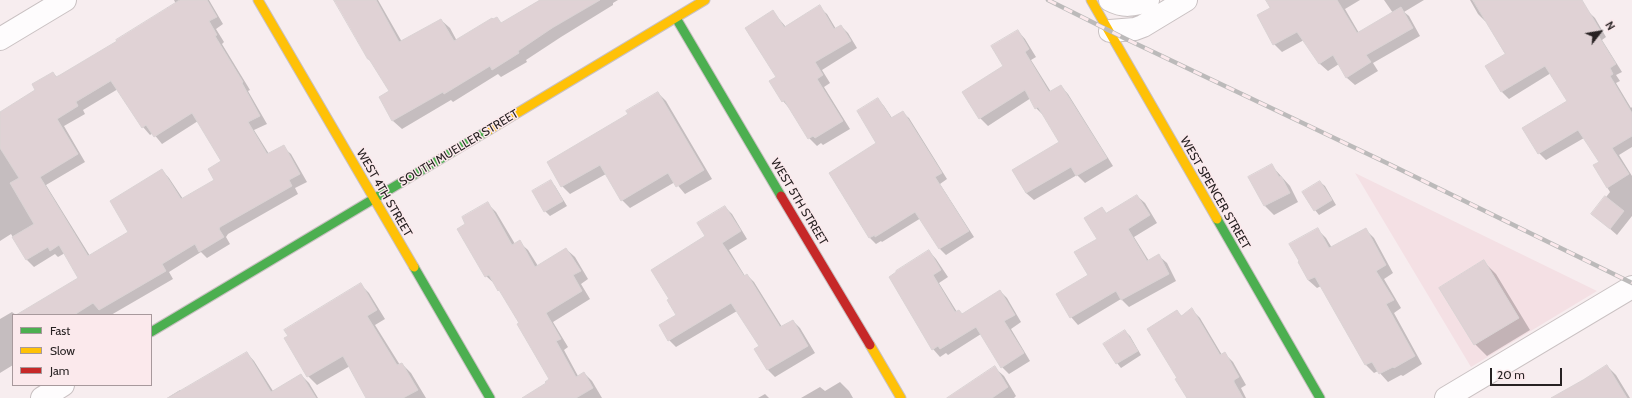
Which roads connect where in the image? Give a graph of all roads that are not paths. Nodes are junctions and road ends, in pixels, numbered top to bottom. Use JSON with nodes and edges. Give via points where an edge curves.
{"nodes":[{"id":1,"x":65,"y":0,"type":"edge"},
{"id":2,"x":258,"y":0,"type":"edge"},
{"id":3,"x":705,"y":0,"type":"edge"},
{"id":4,"x":1091,"y":0,"type":"edge"},
{"id":5,"x":1110,"y":0,"type":"edge"},
{"id":6,"x":1148,"y":0,"type":"edge"},
{"id":7,"x":1186,"y":0,"type":"edge"},
{"id":8,"x":676,"y":18,"type":"junction"},
{"id":9,"x":1110,"y":31,"type":"junction"},
{"id":10,"x":0,"y":39,"type":"edge"},
{"id":11,"x":373,"y":199,"type":"junction"},
{"id":12,"x":1632,"y":288,"type":"edge"},
{"id":13,"x":152,"y":331,"type":"edge"},
{"id":14,"x":61,"y":386,"type":"edge"},
{"id":15,"x":42,"y":398,"type":"edge"},
{"id":16,"x":490,"y":398,"type":"edge"},
{"id":17,"x":902,"y":398,"type":"edge"},
{"id":18,"x":1320,"y":398,"type":"edge"},
{"id":19,"x":1446,"y":398,"type":"edge"}],
"edges":[{"from":1,"to":10,"type":"street"},
{"from":2,"to":11,"type":"street","name":"WEST 4TH STREET"},
{"from":3,"to":8,"type":"street","name":"SOUTH MUELLER STREET"},
{"from":4,"to":9,"type":"street","name":"WEST SPENCER STREET"},
{"from":5,"to":6,"type":"street","via":[[1132,6]]},
{"from":7,"to":9,"type":"street","via":[[1143,26]]},
{"from":8,"to":11,"type":"street","name":"SOUTH MUELLER STREET"},
{"from":8,"to":17,"type":"street","name":"WEST 5TH STREET"},
{"from":9,"to":18,"type":"street","name":"WEST SPENCER STREET","via":[[1142,91]]},
{"from":11,"to":13,"type":"street","name":"SOUTH MUELLER STREET"},
{"from":11,"to":16,"type":"street","name":"WEST 4TH STREET"},
{"from":12,"to":19,"type":"street"},
{"from":14,"to":15,"type":"street"}]}
